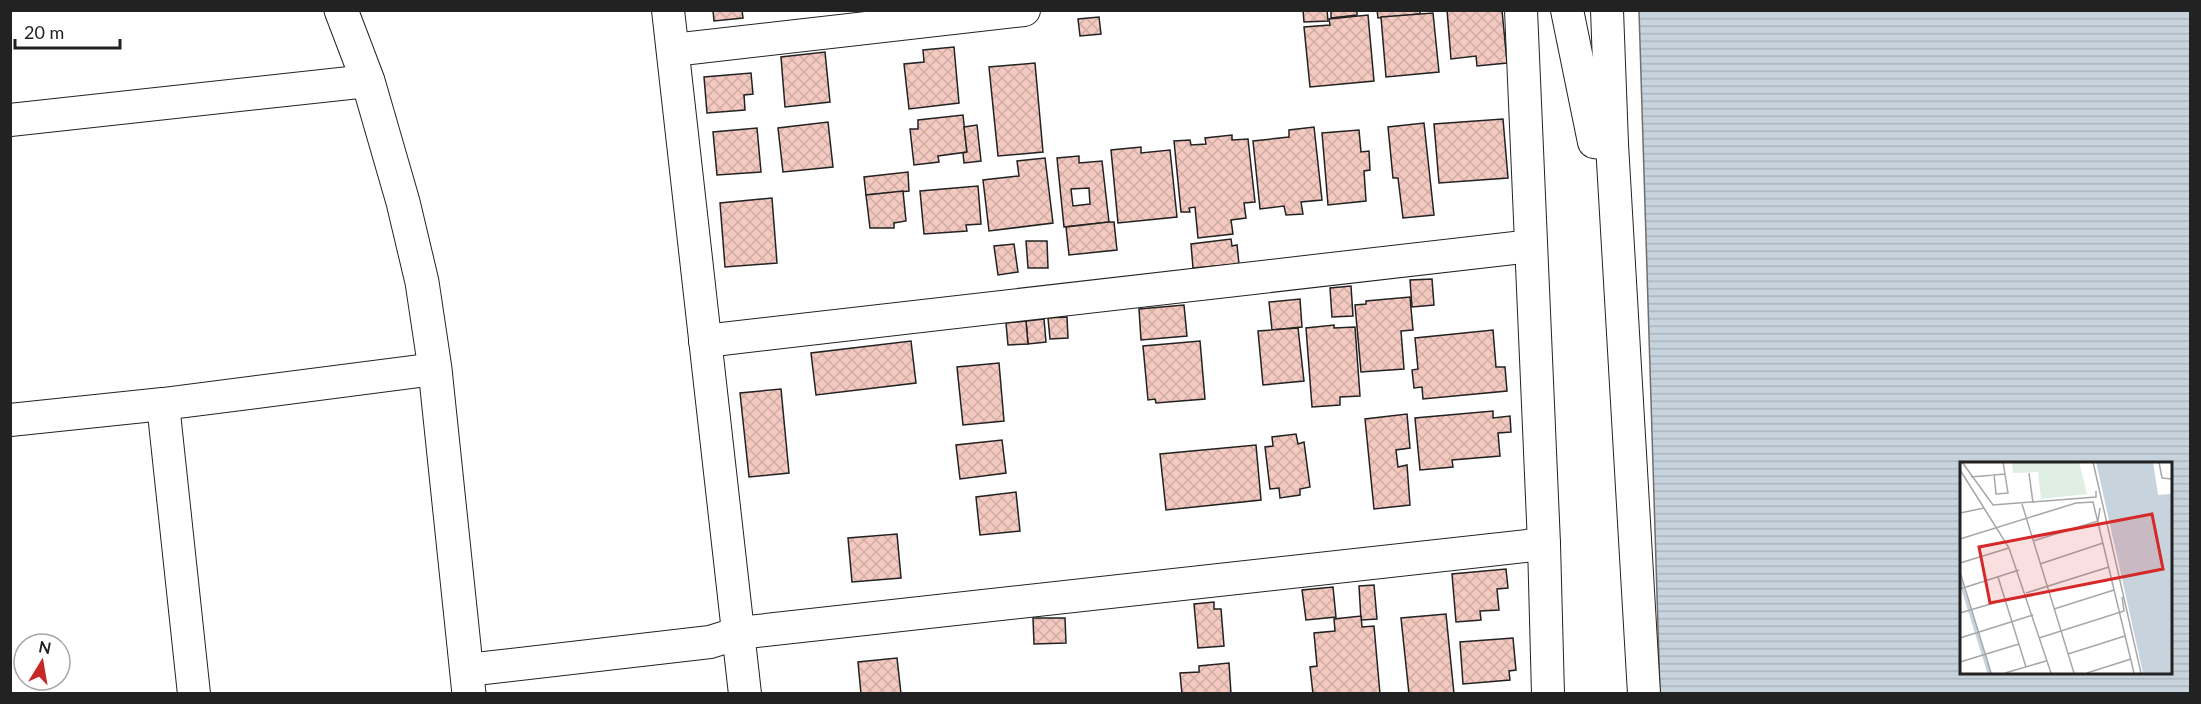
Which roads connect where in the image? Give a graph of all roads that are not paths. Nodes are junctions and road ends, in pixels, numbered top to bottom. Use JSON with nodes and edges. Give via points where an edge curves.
{"nodes":[{"id":1,"x":341,"y":10,"type":"edge"},
{"id":2,"x":668,"y":10,"type":"edge"},
{"id":3,"x":1024,"y":10,"type":"edge"},
{"id":4,"x":1521,"y":10,"type":"edge"},
{"id":5,"x":1567,"y":10,"type":"edge"},
{"id":6,"x":1607,"y":10,"type":"edge"},
{"id":7,"x":673,"y":50,"type":"junction"},
{"id":8,"x":368,"y":81,"type":"junction"},
{"id":9,"x":10,"y":120,"type":"edge"},
{"id":10,"x":1612,"y":144,"type":"junction"},
{"id":11,"x":1531,"y":246,"type":"junction"},
{"id":12,"x":705,"y":341,"type":"junction"},
{"id":13,"x":435,"y":369,"type":"junction"},
{"id":14,"x":163,"y":404,"type":"junction"},
{"id":15,"x":10,"y":420,"type":"edge"},
{"id":16,"x":1544,"y":544,"type":"junction"},
{"id":17,"x":739,"y":633,"type":"junction"},
{"id":18,"x":468,"y":682,"type":"edge"},
{"id":19,"x":194,"y":693,"type":"edge"},
{"id":20,"x":745,"y":693,"type":"edge"},
{"id":21,"x":1548,"y":693,"type":"edge"},
{"id":22,"x":1644,"y":693,"type":"edge"}],
"edges":[{"from":1,"to":8,"type":"street"},
{"from":2,"to":7,"type":"street"},
{"from":3,"to":7,"type":"street"},
{"from":4,"to":11,"type":"street"},
{"from":5,"to":10,"type":"street","via":[[1594,142]]},
{"from":6,"to":10,"type":"street"},
{"from":7,"to":12,"type":"street"},
{"from":8,"to":9,"type":"street"},
{"from":8,"to":13,"type":"street","via":[[422,282]]},
{"from":10,"to":22,"type":"street"},
{"from":11,"to":12,"type":"street"},
{"from":11,"to":16,"type":"street"},
{"from":12,"to":17,"type":"street"},
{"from":13,"to":14,"type":"street"},
{"from":13,"to":18,"type":"street"},
{"from":14,"to":15,"type":"street"},
{"from":14,"to":19,"type":"street"},
{"from":16,"to":17,"type":"street"},
{"from":16,"to":21,"type":"street"},
{"from":17,"to":18,"type":"street","via":[[710,642]]},
{"from":17,"to":20,"type":"street"}]}
